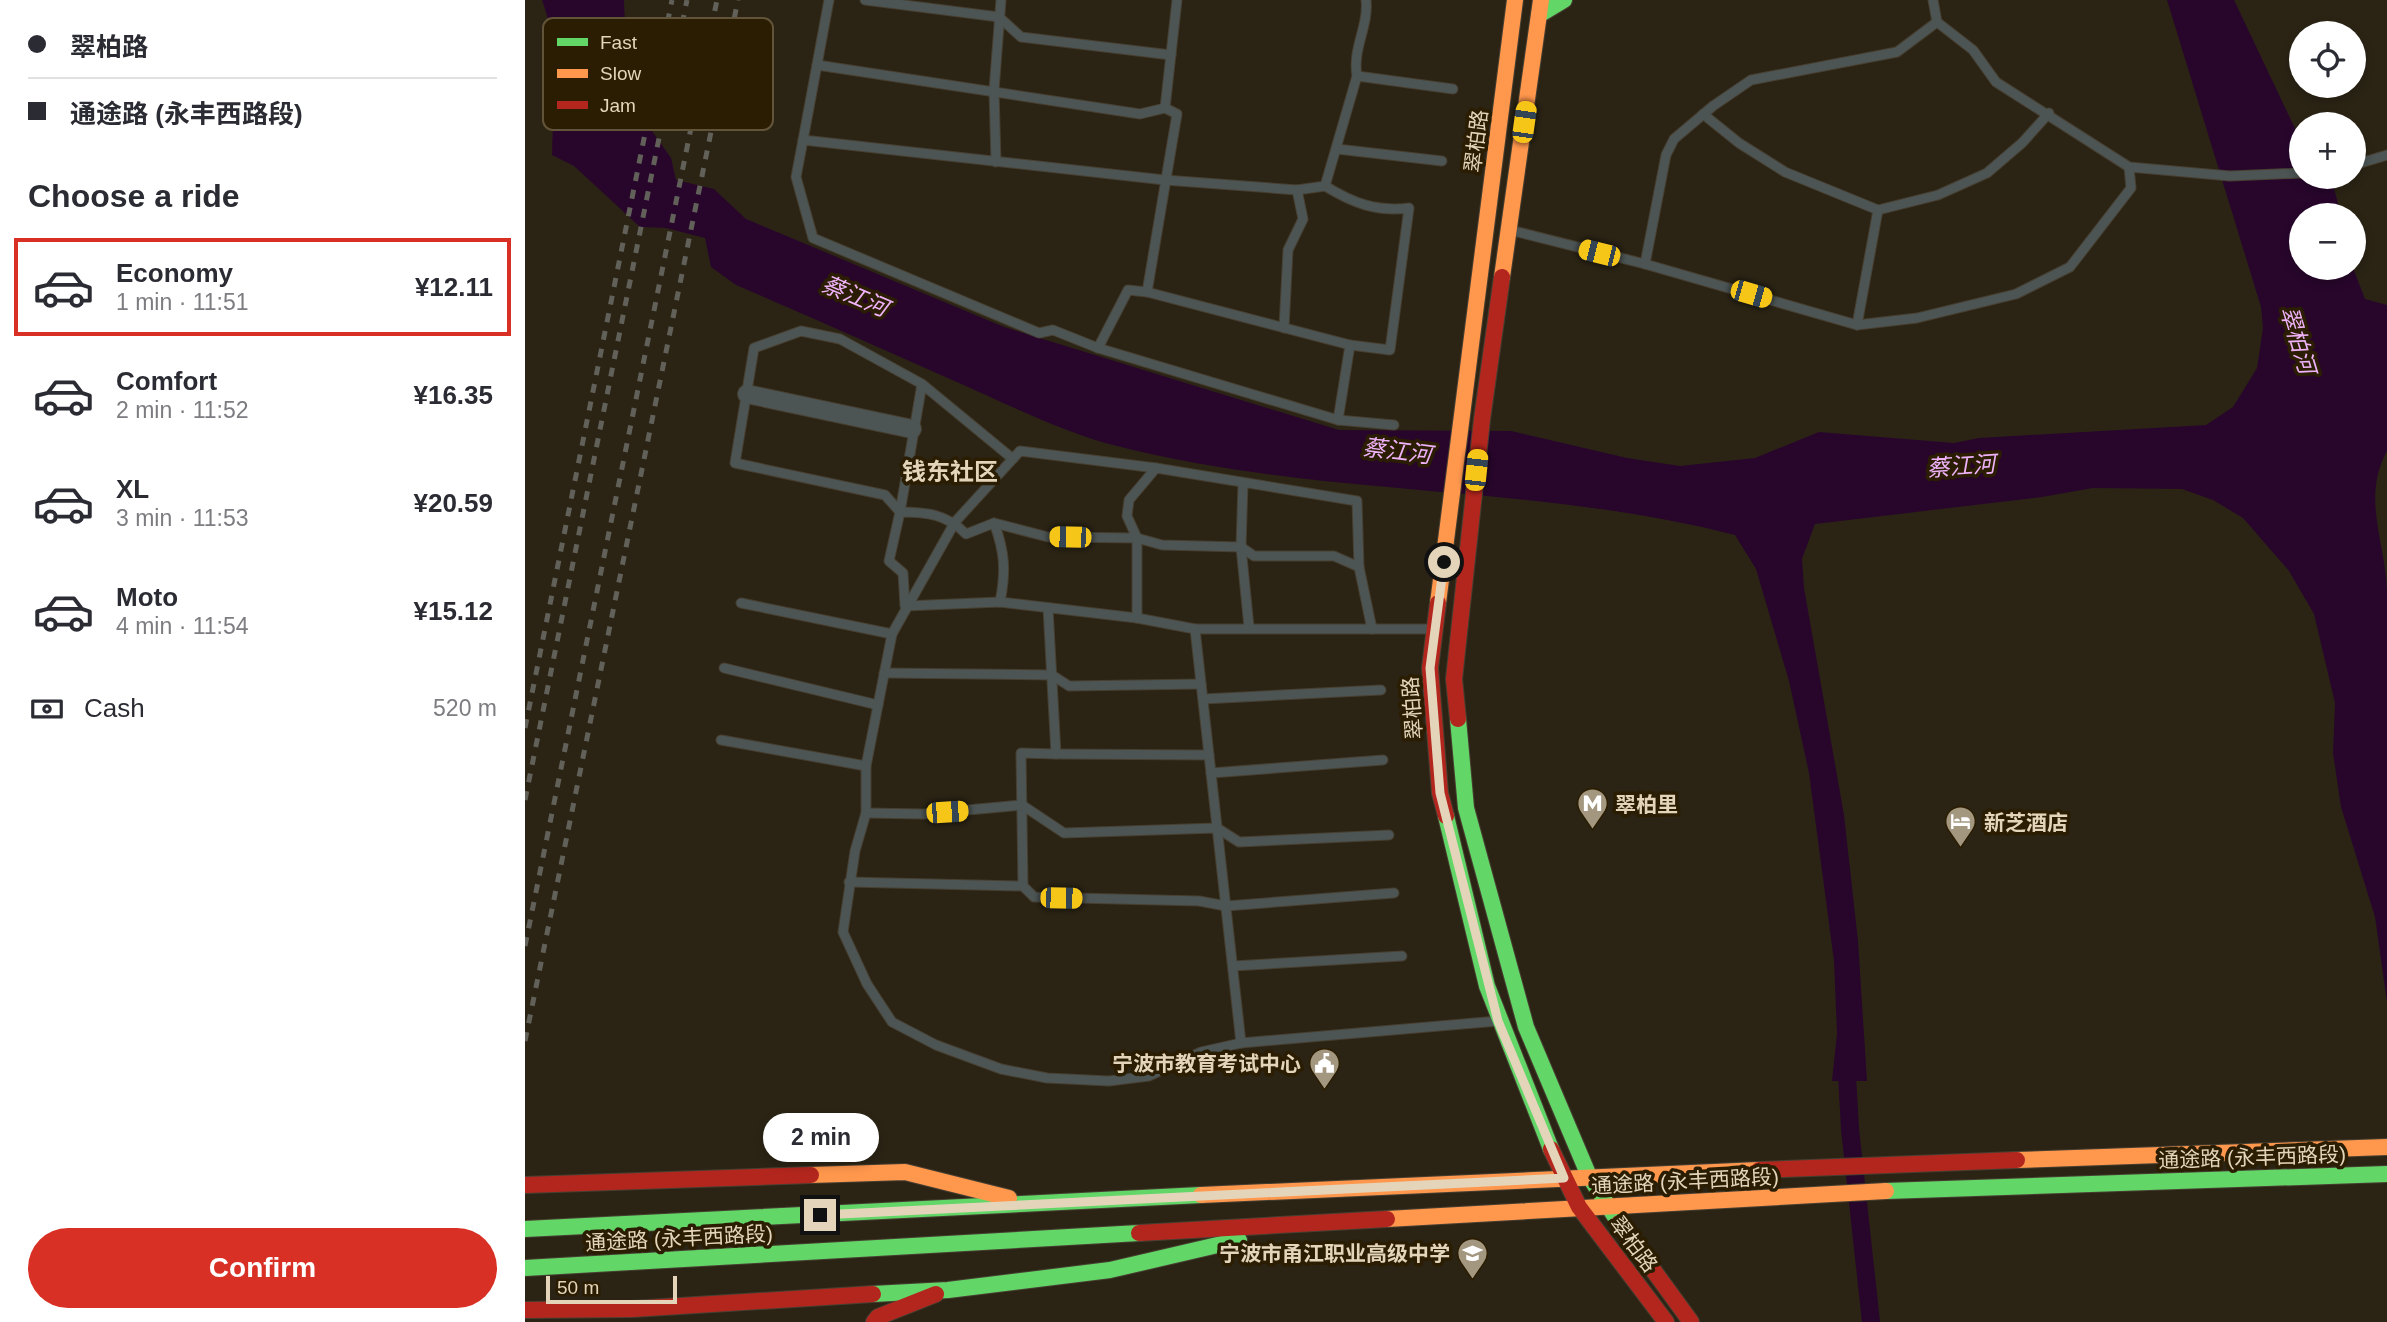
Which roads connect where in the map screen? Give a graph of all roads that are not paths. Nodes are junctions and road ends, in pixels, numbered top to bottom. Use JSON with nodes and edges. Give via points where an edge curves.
{"nodes":[{"id":1,"x":829,"y":0,"type":"edge"},
{"id":2,"x":865,"y":0,"type":"edge"},
{"id":3,"x":1001,"y":0,"type":"edge"},
{"id":4,"x":1177,"y":0,"type":"edge"},
{"id":5,"x":1366,"y":0,"type":"edge"},
{"id":6,"x":1515,"y":0,"type":"edge"},
{"id":7,"x":1564,"y":0,"type":"edge"},
{"id":8,"x":1933,"y":0,"type":"edge"},
{"id":9,"x":1540,"y":7,"type":"edge"},
{"id":10,"x":999,"y":17,"type":"junction"},
{"id":11,"x":1937,"y":22,"type":"junction"},
{"id":12,"x":1171,"y":55,"type":"junction"},
{"id":13,"x":817,"y":65,"type":"junction"},
{"id":14,"x":1357,"y":75,"type":"junction"},
{"id":15,"x":1453,"y":89,"type":"dead end"},
{"id":16,"x":994,"y":90,"type":"junction"},
{"id":17,"x":1165,"y":108,"type":"junction"},
{"id":18,"x":2049,"y":113,"type":"junction"},
{"id":19,"x":1703,"y":114,"type":"junction"},
{"id":20,"x":803,"y":140,"type":"junction"},
{"id":21,"x":1336,"y":149,"type":"junction"},
{"id":22,"x":2387,"y":155,"type":"edge"},
{"id":23,"x":1442,"y":161,"type":"dead end"},
{"id":24,"x":2366,"y":161,"type":"edge"},
{"id":25,"x":996,"y":162,"type":"junction"},
{"id":26,"x":2129,"y":167,"type":"junction"},
{"id":27,"x":2289,"y":174,"type":"edge"},
{"id":28,"x":1165,"y":180,"type":"junction"},
{"id":29,"x":1325,"y":186,"type":"junction"},
{"id":30,"x":1297,"y":190,"type":"junction"},
{"id":31,"x":1878,"y":210,"type":"junction"},
{"id":32,"x":1509,"y":230,"type":"junction"},
{"id":33,"x":1645,"y":264,"type":"junction"},
{"id":34,"x":1147,"y":292,"type":"junction"},
{"id":35,"x":1857,"y":325,"type":"junction"},
{"id":36,"x":1284,"y":328,"type":"junction"},
{"id":37,"x":1350,"y":345,"type":"junction"},
{"id":38,"x":1098,"y":348,"type":"junction"},
{"id":39,"x":922,"y":384,"type":"junction"},
{"id":40,"x":747,"y":394,"type":"junction"},
{"id":41,"x":1338,"y":420,"type":"junction"},
{"id":42,"x":1394,"y":425,"type":"dead end"},
{"id":43,"x":912,"y":429,"type":"junction"},
{"id":44,"x":1013,"y":458,"type":"junction"},
{"id":45,"x":1156,"y":468,"type":"junction"},
{"id":46,"x":1244,"y":483,"type":"junction"},
{"id":47,"x":900,"y":512,"type":"junction"},
{"id":48,"x":955,"y":522,"type":"junction"},
{"id":49,"x":994,"y":523,"type":"junction"},
{"id":50,"x":1137,"y":538,"type":"junction"},
{"id":51,"x":1241,"y":547,"type":"junction"},
{"id":52,"x":1359,"y":567,"type":"junction"},
{"id":53,"x":1000,"y":602,"type":"junction"},
{"id":54,"x":741,"y":603,"type":"dead end"},
{"id":55,"x":905,"y":606,"type":"junction"},
{"id":56,"x":1048,"y":608,"type":"junction"},
{"id":57,"x":1137,"y":618,"type":"junction"},
{"id":58,"x":1249,"y":627,"type":"junction"},
{"id":59,"x":1195,"y":629,"type":"junction"},
{"id":60,"x":1372,"y":629,"type":"junction"},
{"id":61,"x":1435,"y":629,"type":"junction"},
{"id":62,"x":892,"y":634,"type":"junction"},
{"id":63,"x":725,"y":668,"type":"dead end"},
{"id":64,"x":884,"y":673,"type":"junction"},
{"id":65,"x":1052,"y":675,"type":"junction"},
{"id":66,"x":1201,"y":684,"type":"junction"},
{"id":67,"x":1381,"y":690,"type":"dead end"},
{"id":68,"x":1203,"y":699,"type":"junction"},
{"id":69,"x":878,"y":705,"type":"junction"},
{"id":70,"x":722,"y":740,"type":"dead end"},
{"id":71,"x":1056,"y":754,"type":"junction"},
{"id":72,"x":1209,"y":755,"type":"junction"},
{"id":73,"x":1383,"y":760,"type":"dead end"},
{"id":74,"x":866,"y":766,"type":"junction"},
{"id":75,"x":1211,"y":773,"type":"junction"},
{"id":76,"x":1022,"y":805,"type":"junction"},
{"id":77,"x":866,"y":813,"type":"junction"},
{"id":78,"x":1217,"y":828,"type":"junction"},
{"id":79,"x":1389,"y":835,"type":"dead end"},
{"id":80,"x":849,"y":882,"type":"junction"},
{"id":81,"x":1023,"y":886,"type":"junction"},
{"id":82,"x":1394,"y":893,"type":"dead end"},
{"id":83,"x":1226,"y":906,"type":"junction"},
{"id":84,"x":1402,"y":956,"type":"dead end"},
{"id":85,"x":1233,"y":966,"type":"junction"},
{"id":86,"x":1498,"y":1021,"type":"junction"},
{"id":87,"x":1241,"y":1043,"type":"junction"},
{"id":88,"x":2387,"y":1147,"type":"edge"},
{"id":89,"x":2387,"y":1174,"type":"edge"},
{"id":90,"x":1589,"y":1176,"type":"junction"},
{"id":91,"x":1564,"y":1178,"type":"junction"},
{"id":92,"x":525,"y":1185,"type":"edge"},
{"id":93,"x":1035,"y":1205,"type":"junction"},
{"id":94,"x":1607,"y":1206,"type":"junction"},
{"id":95,"x":1579,"y":1207,"type":"junction"},
{"id":96,"x":1311,"y":1223,"type":"junction"},
{"id":97,"x":525,"y":1229,"type":"edge"},
{"id":98,"x":525,"y":1268,"type":"edge"},
{"id":99,"x":948,"y":1290,"type":"junction"},
{"id":100,"x":525,"y":1310,"type":"edge"},
{"id":101,"x":874,"y":1322,"type":"edge"},
{"id":102,"x":1666,"y":1322,"type":"edge"},
{"id":103,"x":1691,"y":1322,"type":"edge"}],
"edges":[{"from":1,"to":13,"type":"lane"},
{"from":2,"to":10,"type":"lane"},
{"from":3,"to":10,"type":"lane"},
{"from":4,"to":12,"type":"lane"},
{"from":5,"to":14,"type":"lane","via":[[1354,61]]},
{"from":6,"to":61,"type":"main road","name":"翠柏路"},
{"from":7,"to":9,"type":"main road"},
{"from":8,"to":11,"type":"lane"},
{"from":9,"to":32,"type":"main road","name":"翠柏路"},
{"from":10,"to":12,"type":"lane","via":[[1021,37]]},
{"from":10,"to":16,"type":"lane"},
{"from":11,"to":18,"type":"lane","via":[[1973,50],[1996,82]]},
{"from":11,"to":19,"type":"lane","via":[[1897,52],[1751,80]]},
{"from":12,"to":17,"type":"lane"},
{"from":13,"to":16,"type":"lane"},
{"from":13,"to":20,"type":"lane"},
{"from":14,"to":15,"type":"lane"},
{"from":14,"to":21,"type":"lane"},
{"from":16,"to":17,"type":"lane","via":[[1044,102],[1140,114]]},
{"from":16,"to":25,"type":"lane"},
{"from":17,"to":28,"type":"lane","via":[[1177,114]]},
{"from":18,"to":26,"type":"lane"},
{"from":18,"to":31,"type":"lane","via":[[1987,173],[1938,195]]},
{"from":19,"to":31,"type":"lane","via":[[1785,172]]},
{"from":19,"to":33,"type":"lane","via":[[1674,139],[1666,155]]},
{"from":20,"to":25,"type":"lane"},
{"from":20,"to":38,"type":"lane","via":[[796,177],[813,238],[1039,333],[1053,330]]},
{"from":21,"to":23,"type":"lane"},
{"from":21,"to":29,"type":"lane"},
{"from":22,"to":24,"type":"lane"},
{"from":25,"to":28,"type":"lane"},
{"from":26,"to":27,"type":"lane","via":[[2239,176]]},
{"from":26,"to":35,"type":"lane","via":[[2131,188],[2070,267],[2016,294],[1917,318]]},
{"from":28,"to":30,"type":"lane"},
{"from":28,"to":34,"type":"lane"},
{"from":29,"to":30,"type":"lane"},
{"from":29,"to":37,"type":"lane","via":[[1352,202],[1387,211],[1409,208],[1390,350]]},
{"from":30,"to":36,"type":"lane","via":[[1303,219],[1288,250]]},
{"from":31,"to":35,"type":"lane"},
{"from":32,"to":33,"type":"lane"},
{"from":32,"to":90,"type":"main road","name":"翠柏路","via":[[1482,419],[1454,679],[1466,808],[1526,1027]]},
{"from":33,"to":35,"type":"lane"},
{"from":34,"to":36,"type":"lane"},
{"from":34,"to":38,"type":"lane","via":[[1128,290]]},
{"from":36,"to":37,"type":"lane"},
{"from":37,"to":41,"type":"lane"},
{"from":38,"to":41,"type":"lane"},
{"from":39,"to":40,"type":"lane","via":[[840,339],[801,331],[754,348]]},
{"from":39,"to":43,"type":"lane"},
{"from":39,"to":44,"type":"lane"},
{"from":40,"to":43,"type":"street"},
{"from":40,"to":47,"type":"lane","via":[[735,463],[885,495]]},
{"from":41,"to":42,"type":"lane"},
{"from":43,"to":47,"type":"lane"},
{"from":44,"to":45,"type":"lane","via":[[1020,451]]},
{"from":44,"to":48,"type":"lane"},
{"from":45,"to":46,"type":"lane"},
{"from":45,"to":50,"type":"lane","via":[[1129,500],[1127,516]]},
{"from":46,"to":51,"type":"lane"},
{"from":46,"to":52,"type":"lane","via":[[1357,501]]},
{"from":47,"to":48,"type":"lane","via":[[928,512]]},
{"from":47,"to":55,"type":"lane","via":[[890,561],[903,573]]},
{"from":48,"to":49,"type":"lane","via":[[966,534]]},
{"from":48,"to":55,"type":"lane"},
{"from":49,"to":50,"type":"lane","via":[[1048,537]]},
{"from":49,"to":53,"type":"lane","via":[[1006,572]]},
{"from":50,"to":51,"type":"lane","via":[[1162,545]]},
{"from":50,"to":57,"type":"lane"},
{"from":51,"to":52,"type":"lane","via":[[1254,556],[1334,556]]},
{"from":51,"to":58,"type":"lane"},
{"from":52,"to":60,"type":"lane"},
{"from":53,"to":55,"type":"lane"},
{"from":53,"to":56,"type":"lane"},
{"from":54,"to":62,"type":"lane"},
{"from":55,"to":62,"type":"lane"},
{"from":56,"to":57,"type":"lane"},
{"from":56,"to":65,"type":"lane"},
{"from":57,"to":59,"type":"lane"},
{"from":58,"to":59,"type":"lane"},
{"from":58,"to":60,"type":"lane"},
{"from":59,"to":66,"type":"lane"},
{"from":60,"to":61,"type":"lane"},
{"from":61,"to":86,"type":"main road","name":"翠柏路","via":[[1430,668],[1440,793]]},
{"from":62,"to":64,"type":"lane"},
{"from":63,"to":69,"type":"lane"},
{"from":64,"to":65,"type":"lane"},
{"from":64,"to":69,"type":"lane"},
{"from":65,"to":66,"type":"lane","via":[[1069,686]]},
{"from":65,"to":71,"type":"lane"},
{"from":66,"to":68,"type":"lane"},
{"from":67,"to":68,"type":"lane"},
{"from":68,"to":72,"type":"lane"},
{"from":69,"to":74,"type":"lane"},
{"from":70,"to":74,"type":"lane"},
{"from":71,"to":72,"type":"lane"},
{"from":71,"to":76,"type":"lane","via":[[1021,752]]},
{"from":72,"to":75,"type":"lane"},
{"from":73,"to":75,"type":"lane"},
{"from":74,"to":77,"type":"lane"},
{"from":75,"to":78,"type":"lane"},
{"from":76,"to":77,"type":"lane","via":[[924,814]]},
{"from":76,"to":78,"type":"lane","via":[[1064,833]]},
{"from":76,"to":81,"type":"lane"},
{"from":77,"to":80,"type":"lane"},
{"from":78,"to":79,"type":"lane","via":[[1239,842]]},
{"from":78,"to":83,"type":"lane"},
{"from":80,"to":81,"type":"lane"},
{"from":80,"to":87,"type":"lane","via":[[843,932],[867,984],[892,1022],[936,1045],[1002,1069],[1047,1078],[1109,1081],[1149,1076],[1201,1052]]},
{"from":81,"to":83,"type":"lane","via":[[1034,897],[1199,901]]},
{"from":82,"to":83,"type":"lane"},
{"from":83,"to":85,"type":"lane"},
{"from":84,"to":85,"type":"lane"},
{"from":85,"to":87,"type":"lane"},
{"from":86,"to":87,"type":"lane"},
{"from":86,"to":91,"type":"main road","name":"翠柏路"},
{"from":88,"to":90,"type":"main road","name":"通途路 (永丰西路段)"},
{"from":89,"to":94,"type":"main road","name":"通途路 (永丰西路段)","via":[[1896,1190]]},
{"from":90,"to":91,"type":"main road","name":"通途路 (永丰西路段)"},
{"from":90,"to":94,"type":"main road","name":"翠柏路"},
{"from":91,"to":93,"type":"main road","name":"通途路 (永丰西路段)"},
{"from":91,"to":95,"type":"main road","name":"翠柏路"},
{"from":92,"to":93,"type":"main road","via":[[905,1172]]},
{"from":93,"to":97,"type":"main road","name":"通途路 (永丰西路段)"},
{"from":94,"to":95,"type":"main road","name":"通途路 (永丰西路段)"},
{"from":94,"to":103,"type":"main road","name":"翠柏路"},
{"from":95,"to":96,"type":"main road","name":"通途路 (永丰西路段)"},
{"from":95,"to":102,"type":"main road","name":"翠柏路"},
{"from":96,"to":98,"type":"main road","name":"通途路 (永丰西路段)"},
{"from":96,"to":99,"type":"main road","via":[[1110,1270]]},
{"from":99,"to":100,"type":"main road","via":[[632,1309]]},
{"from":99,"to":101,"type":"main road"}]}
